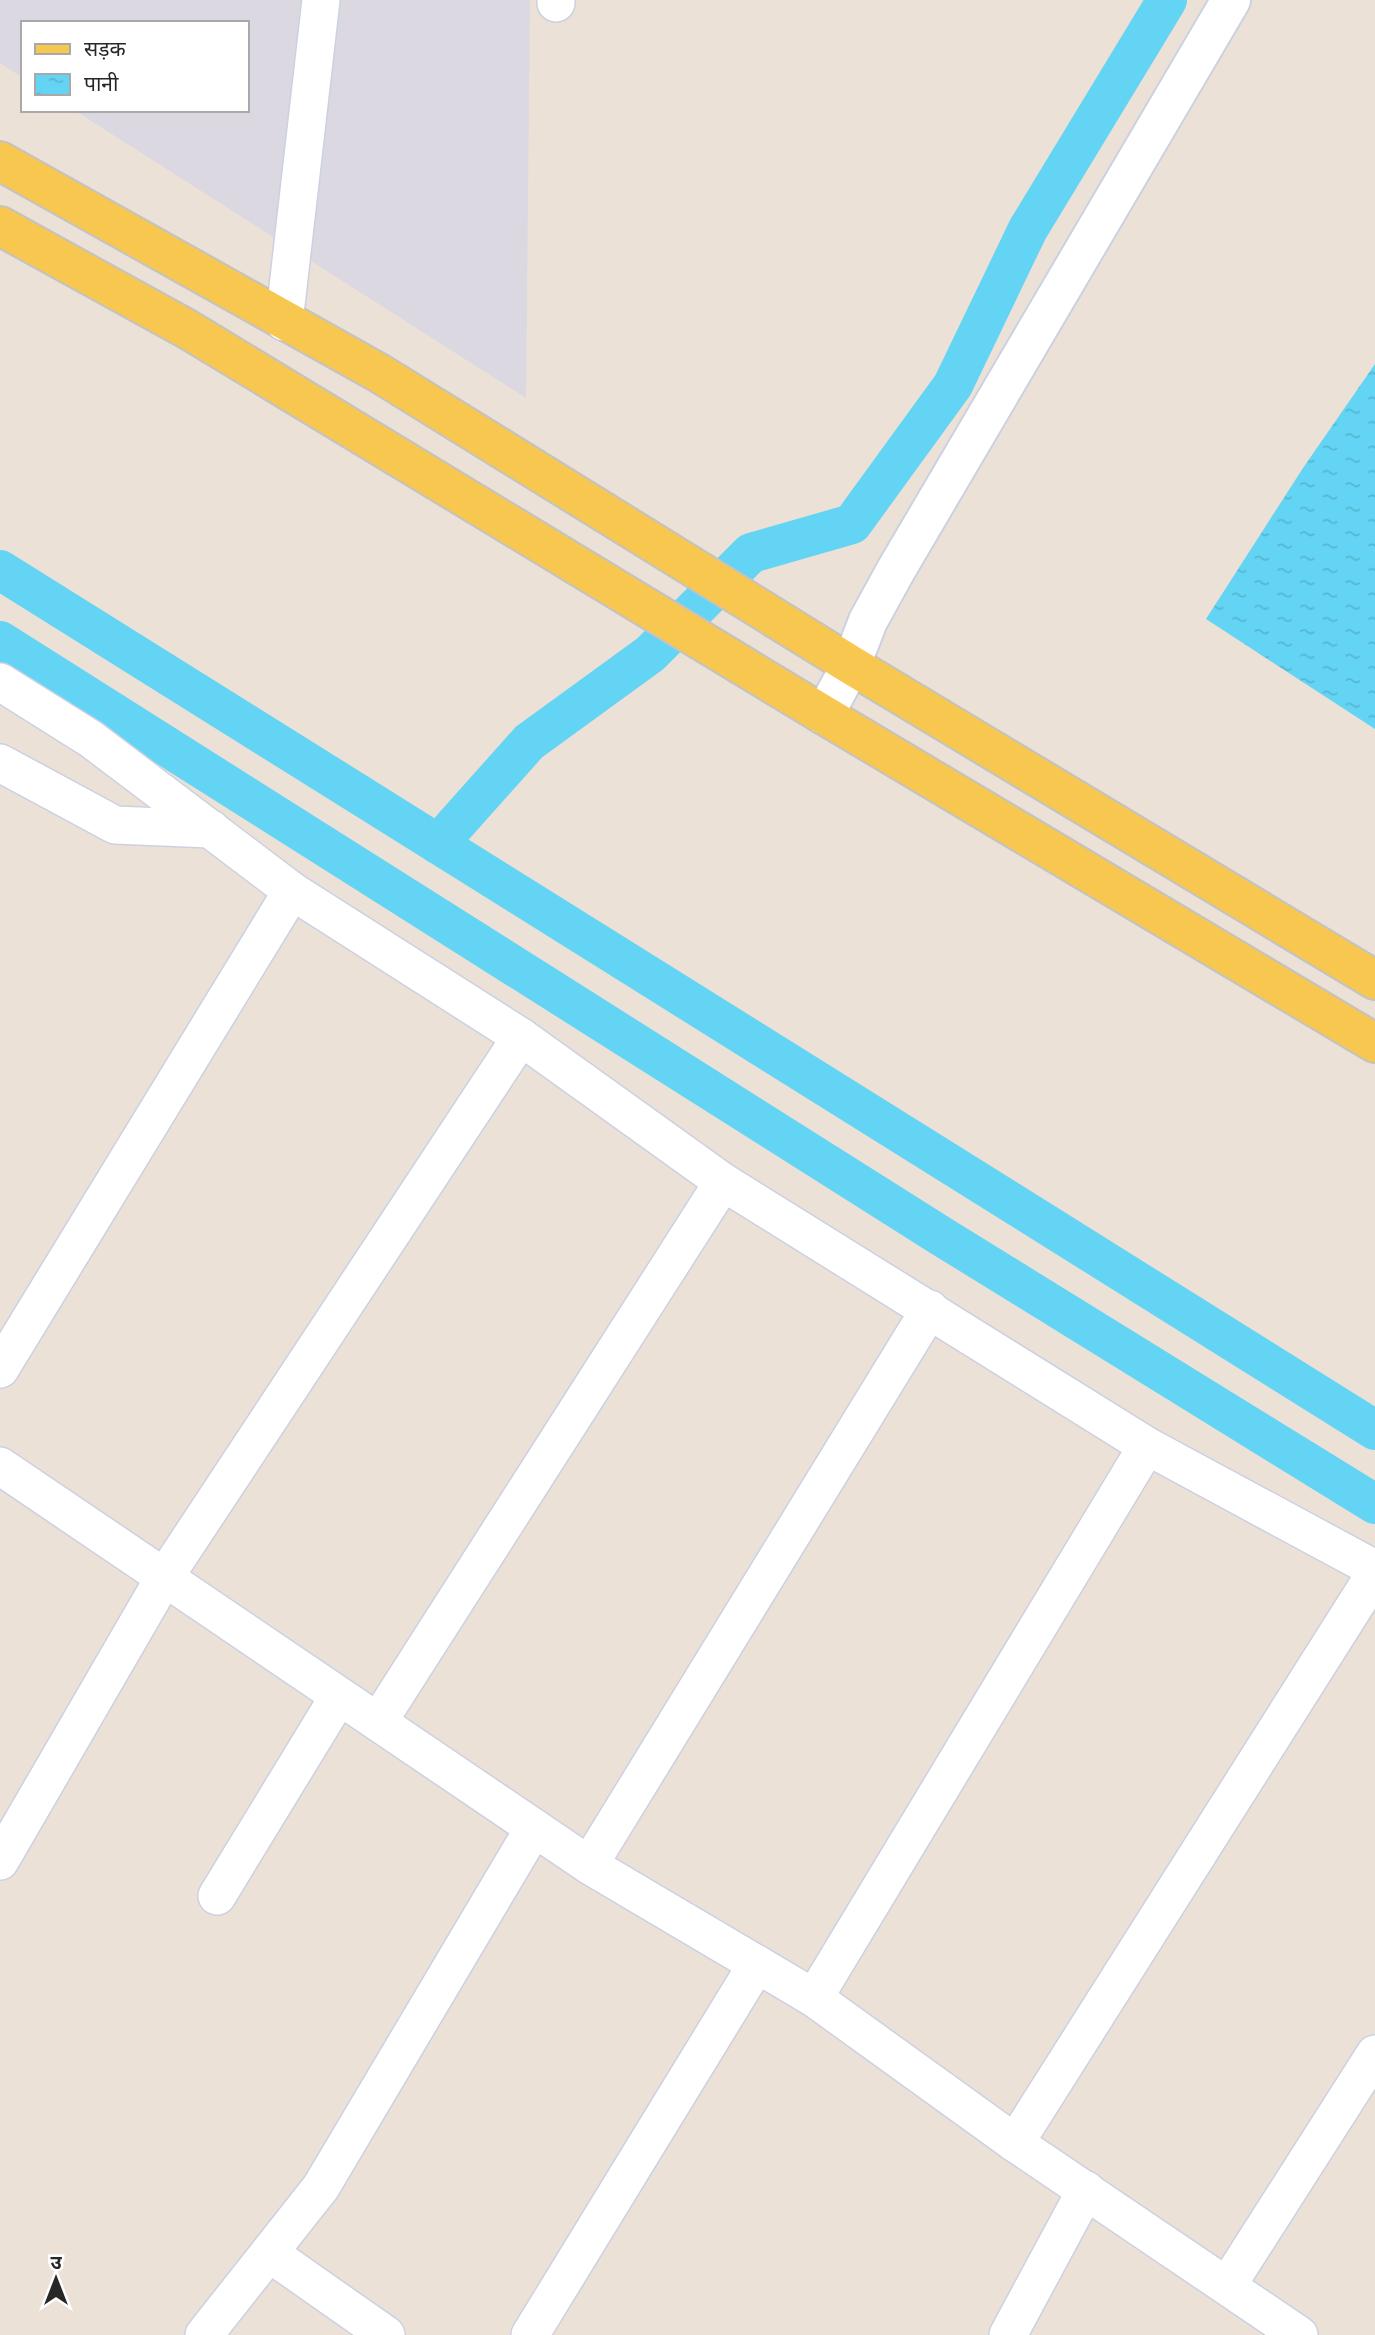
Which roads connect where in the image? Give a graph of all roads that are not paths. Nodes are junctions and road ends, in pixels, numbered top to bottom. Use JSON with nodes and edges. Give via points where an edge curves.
{"nodes":[{"id":1,"x":321,"y":0,"type":"edge"},
{"id":2,"x":1231,"y":0,"type":"edge"},
{"id":3,"x":0,"y":161,"type":"edge"},
{"id":4,"x":0,"y":226,"type":"edge"},
{"id":5,"x":284,"y":322,"type":"junction"},
{"id":6,"x":852,"y":665,"type":"junction"},
{"id":7,"x":0,"y":682,"type":"edge"},
{"id":8,"x":824,"y":715,"type":"junction"},
{"id":9,"x":0,"y":764,"type":"edge"},
{"id":10,"x":211,"y":829,"type":"junction"},
{"id":11,"x":292,"y":891,"type":"junction"},
{"id":12,"x":1375,"y":979,"type":"edge"},
{"id":13,"x":521,"y":1037,"type":"junction"},
{"id":14,"x":1375,"y":1043,"type":"edge"},
{"id":15,"x":723,"y":1182,"type":"junction"},
{"id":16,"x":930,"y":1309,"type":"junction"},
{"id":17,"x":0,"y":1369,"type":"edge"},
{"id":18,"x":1147,"y":1446,"type":"junction"},
{"id":19,"x":0,"y":1466,"type":"edge"},
{"id":20,"x":1375,"y":1572,"type":"edge"},
{"id":21,"x":164,"y":1578,"type":"junction"},
{"id":22,"x":339,"y":1696,"type":"junction"},
{"id":23,"x":378,"y":1722,"type":"junction"},
{"id":24,"x":534,"y":1828,"type":"junction"},
{"id":25,"x":0,"y":1861,"type":"edge"},
{"id":26,"x":589,"y":1865,"type":"junction"},
{"id":27,"x":217,"y":1896,"type":"dead end"},
{"id":28,"x":757,"y":1964,"type":"junction"},
{"id":29,"x":814,"y":1998,"type":"junction"},
{"id":30,"x":1375,"y":2054,"type":"edge"},
{"id":31,"x":1015,"y":2143,"type":"junction"},
{"id":32,"x":1086,"y":2190,"type":"junction"},
{"id":33,"x":270,"y":2253,"type":"junction"},
{"id":34,"x":1227,"y":2286,"type":"junction"},
{"id":35,"x":204,"y":2335,"type":"edge"},
{"id":36,"x":386,"y":2335,"type":"edge"},
{"id":37,"x":530,"y":2335,"type":"edge"},
{"id":38,"x":1008,"y":2335,"type":"edge"},
{"id":39,"x":1299,"y":2335,"type":"edge"}],
"edges":[{"from":1,"to":5,"type":"street"},
{"from":2,"to":6,"type":"main road","via":[[896,570],[868,621]]},
{"from":3,"to":5,"type":"main road"},
{"from":4,"to":8,"type":"main road","via":[[187,329]]},
{"from":5,"to":6,"type":"main road","via":[[379,373]]},
{"from":6,"to":8,"type":"main road"},
{"from":6,"to":12,"type":"main road"},
{"from":7,"to":10,"type":"street","via":[[91,739]]},
{"from":8,"to":14,"type":"main road"},
{"from":9,"to":10,"type":"street","via":[[115,825]]},
{"from":10,"to":11,"type":"street"},
{"from":11,"to":13,"type":"street"},
{"from":11,"to":17,"type":"street"},
{"from":13,"to":15,"type":"street"},
{"from":13,"to":21,"type":"street"},
{"from":15,"to":16,"type":"street"},
{"from":15,"to":23,"type":"street"},
{"from":16,"to":18,"type":"street"},
{"from":16,"to":26,"type":"street"},
{"from":18,"to":20,"type":"street"},
{"from":18,"to":29,"type":"street"},
{"from":19,"to":21,"type":"street"},
{"from":20,"to":31,"type":"street"},
{"from":21,"to":22,"type":"street"},
{"from":21,"to":25,"type":"street"},
{"from":22,"to":23,"type":"street"},
{"from":22,"to":27,"type":"street"},
{"from":23,"to":24,"type":"street"},
{"from":24,"to":26,"type":"street"},
{"from":24,"to":33,"type":"street","via":[[321,2187]]},
{"from":26,"to":28,"type":"street"},
{"from":28,"to":29,"type":"street"},
{"from":28,"to":37,"type":"street"},
{"from":29,"to":31,"type":"street"},
{"from":30,"to":34,"type":"street"},
{"from":31,"to":32,"type":"street"},
{"from":32,"to":34,"type":"street"},
{"from":32,"to":38,"type":"street"},
{"from":33,"to":35,"type":"street"},
{"from":33,"to":36,"type":"street"},
{"from":34,"to":39,"type":"street"}]}
